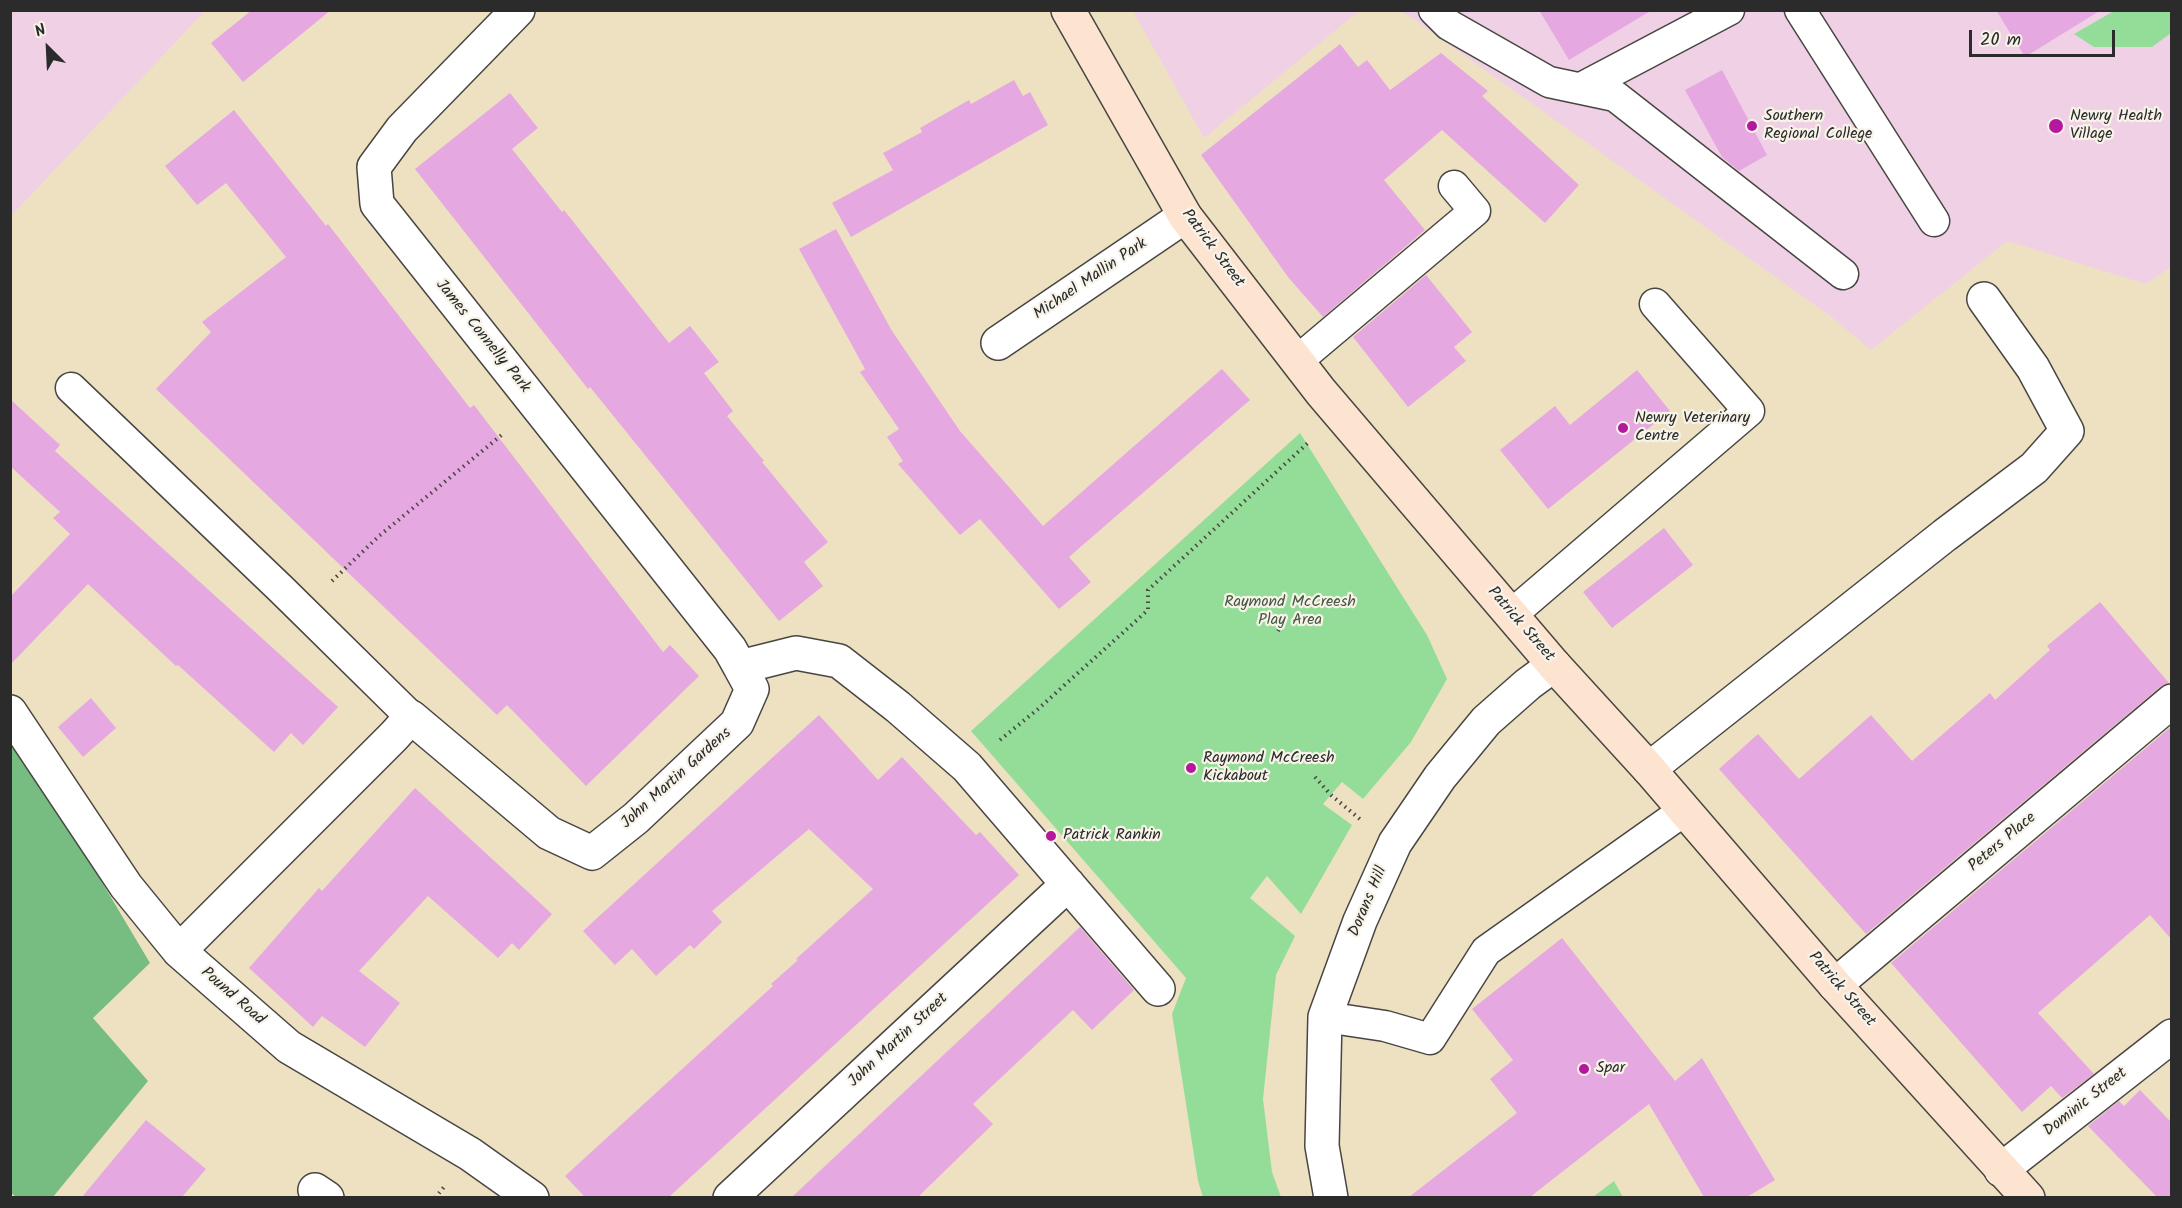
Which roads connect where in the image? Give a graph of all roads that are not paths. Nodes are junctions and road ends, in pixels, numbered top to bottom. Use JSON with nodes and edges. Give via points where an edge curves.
{"nodes":[{"id":1,"x":518,"y":10,"type":"edge"},
{"id":2,"x":1068,"y":10,"type":"edge"},
{"id":3,"x":1434,"y":10,"type":"edge"},
{"id":4,"x":1729,"y":10,"type":"edge"},
{"id":5,"x":1800,"y":10,"type":"edge"},
{"id":6,"x":1581,"y":88,"type":"junction"},
{"id":7,"x":1454,"y":186,"type":"dead end"},
{"id":8,"x":1185,"y":216,"type":"junction"},
{"id":9,"x":1934,"y":221,"type":"dead end"},
{"id":10,"x":1843,"y":274,"type":"dead end"},
{"id":11,"x":1984,"y":299,"type":"dead end"},
{"id":12,"x":1655,"y":304,"type":"dead end"},
{"id":13,"x":998,"y":344,"type":"dead end"},
{"id":14,"x":1298,"y":361,"type":"junction"},
{"id":15,"x":71,"y":388,"type":"dead end"},
{"id":16,"x":1511,"y":615,"type":"junction"},
{"id":17,"x":1554,"y":665,"type":"junction"},
{"id":18,"x":740,"y":667,"type":"junction"},
{"id":19,"x":2172,"y":701,"type":"edge"},
{"id":20,"x":10,"y":712,"type":"edge"},
{"id":21,"x":411,"y":717,"type":"junction"},
{"id":22,"x":1649,"y":769,"type":"junction"},
{"id":23,"x":1685,"y":810,"type":"junction"},
{"id":24,"x":1068,"y":884,"type":"junction"},
{"id":25,"x":179,"y":951,"type":"junction"},
{"id":26,"x":1835,"y":985,"type":"junction"},
{"id":27,"x":1158,"y":989,"type":"dead end"},
{"id":28,"x":1325,"y":1017,"type":"junction"},
{"id":29,"x":2172,"y":1036,"type":"edge"},
{"id":30,"x":2001,"y":1170,"type":"junction"},
{"id":31,"x":532,"y":1197,"type":"edge"},
{"id":32,"x":730,"y":1197,"type":"edge"},
{"id":33,"x":1330,"y":1197,"type":"edge"},
{"id":34,"x":2028,"y":1197,"type":"edge"}],
"edges":[{"from":1,"to":18,"type":"street","name":"James Connelly Park","via":[[402,129],[374,167],[377,204],[730,649]]},
{"from":2,"to":8,"type":"main road","name":"Patrick Street"},
{"from":3,"to":6,"type":"lane","via":[[1449,24],[1549,82]]},
{"from":4,"to":6,"type":"lane"},
{"from":5,"to":9,"type":"lane"},
{"from":6,"to":10,"type":"lane","via":[[1615,96]]},
{"from":7,"to":14,"type":"lane","via":[[1475,211]]},
{"from":8,"to":13,"type":"street","name":"Michael Mallin Park"},
{"from":8,"to":14,"type":"main road","name":"Patrick Street"},
{"from":11,"to":22,"type":"street","via":[[2033,368],[2067,431],[2034,468]]},
{"from":12,"to":16,"type":"lane","via":[[1749,411]]},
{"from":14,"to":16,"type":"main road","name":"Patrick Street"},
{"from":15,"to":21,"type":"lane"},
{"from":16,"to":17,"type":"main road","name":"Patrick Street"},
{"from":17,"to":22,"type":"main road","name":"Patrick Street"},
{"from":17,"to":28,"type":"street","name":"Dorans Hill","via":[[1486,722],[1440,777],[1395,843],[1360,921]]},
{"from":18,"to":21,"type":"street","name":"John Martin Gardens","via":[[752,689],[737,723],[636,818],[592,853],[549,833]]},
{"from":18,"to":24,"type":"street","via":[[796,653],[839,661],[967,767]]},
{"from":19,"to":26,"type":"street","name":"Peters Place"},
{"from":20,"to":25,"type":"street","name":"Pound Road","via":[[126,885]]},
{"from":21,"to":25,"type":"street"},
{"from":22,"to":23,"type":"main road","name":"Patrick Street"},
{"from":23,"to":26,"type":"main road","name":"Patrick Street"},
{"from":23,"to":28,"type":"lane","via":[[1486,951],[1430,1039],[1385,1026]]},
{"from":24,"to":27,"type":"street"},
{"from":24,"to":32,"type":"street","name":"John Martin Street"},
{"from":25,"to":31,"type":"street","name":"Pound Road","via":[[289,1047],[470,1154]]},
{"from":26,"to":30,"type":"main road","name":"Patrick Street"},
{"from":28,"to":33,"type":"street","name":"Dorans Hill","via":[[1322,1146]]},
{"from":29,"to":30,"type":"street","name":"Dominic Street"},
{"from":30,"to":34,"type":"main road","name":"Patrick Street"}]}
